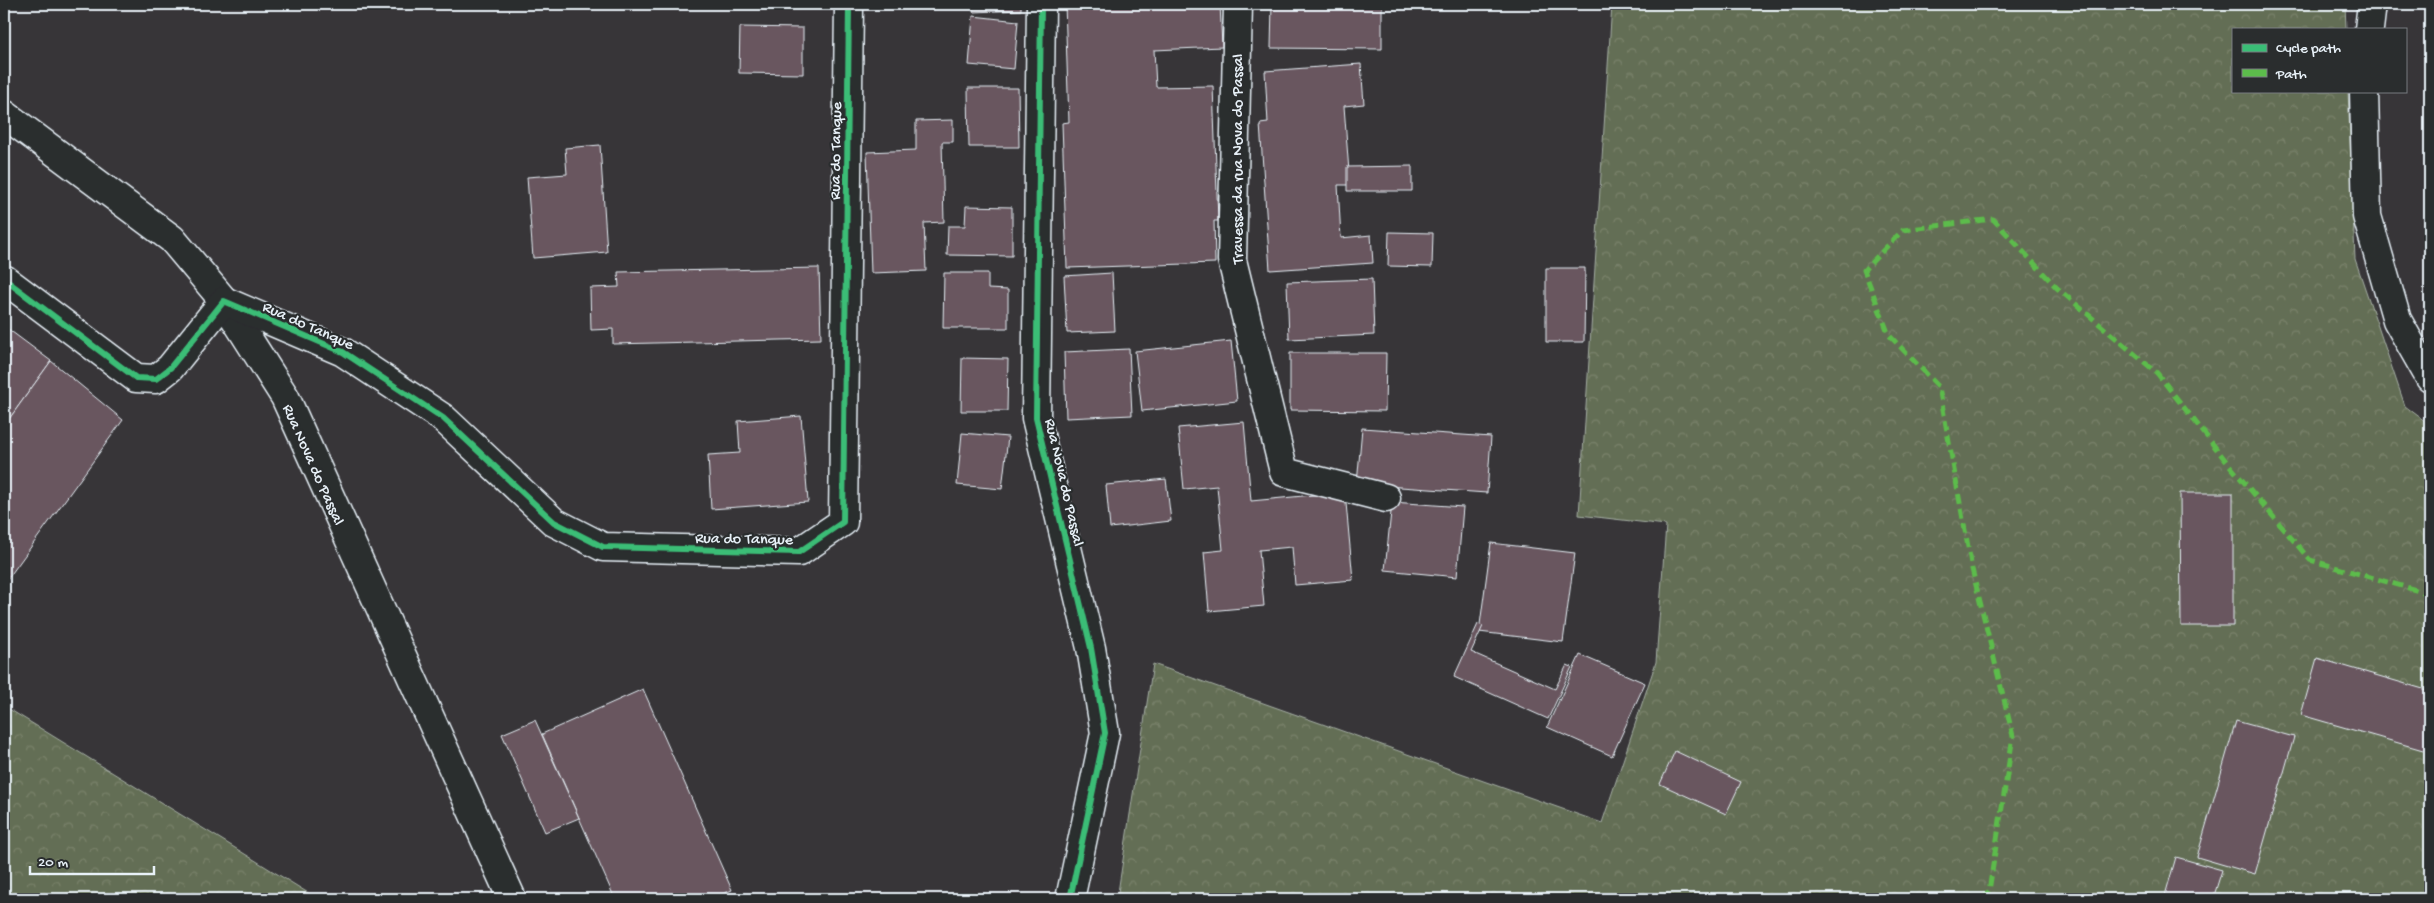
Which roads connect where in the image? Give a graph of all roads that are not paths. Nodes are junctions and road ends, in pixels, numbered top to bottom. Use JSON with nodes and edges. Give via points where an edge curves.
{"nodes":[{"id":1,"x":849,"y":4,"type":"edge"},
{"id":2,"x":1040,"y":4,"type":"edge"},
{"id":3,"x":1238,"y":4,"type":"edge"},
{"id":4,"x":2372,"y":4,"type":"edge"},
{"id":5,"x":2369,"y":28,"type":"edge"},
{"id":6,"x":2364,"y":92,"type":"edge"},
{"id":7,"x":4,"y":114,"type":"edge"},
{"id":8,"x":4,"y":279,"type":"edge"},
{"id":9,"x":224,"y":301,"type":"junction"},
{"id":10,"x":2430,"y":378,"type":"edge"},
{"id":11,"x":1386,"y":498,"type":"dead end"},
{"id":12,"x":512,"y":899,"type":"edge"},
{"id":13,"x":1070,"y":899,"type":"edge"}],
"edges":[{"from":1,"to":9,"type":"street","name":"Rua do Tanque","via":[[843,522],[799,552],[603,548],[554,522],[443,418],[344,352]]},
{"from":2,"to":13,"type":"street","name":"Rua Nova do Passal","via":[[1036,418],[1091,648],[1105,733]]},
{"from":3,"to":11,"type":"street","name":"Travessa da rua Nova do Passal","via":[[1232,260],[1284,472]]},
{"from":4,"to":5,"type":"street"},
{"from":6,"to":10,"type":"street","via":[[2367,216],[2397,320]]},
{"from":7,"to":9,"type":"street","name":"Rua Nova do Passal","via":[[172,239]]},
{"from":8,"to":9,"type":"street","via":[[136,378],[156,379],[170,368]]},
{"from":9,"to":12,"type":"street","name":"Rua Nova do Passal","via":[[285,397]]}]}
